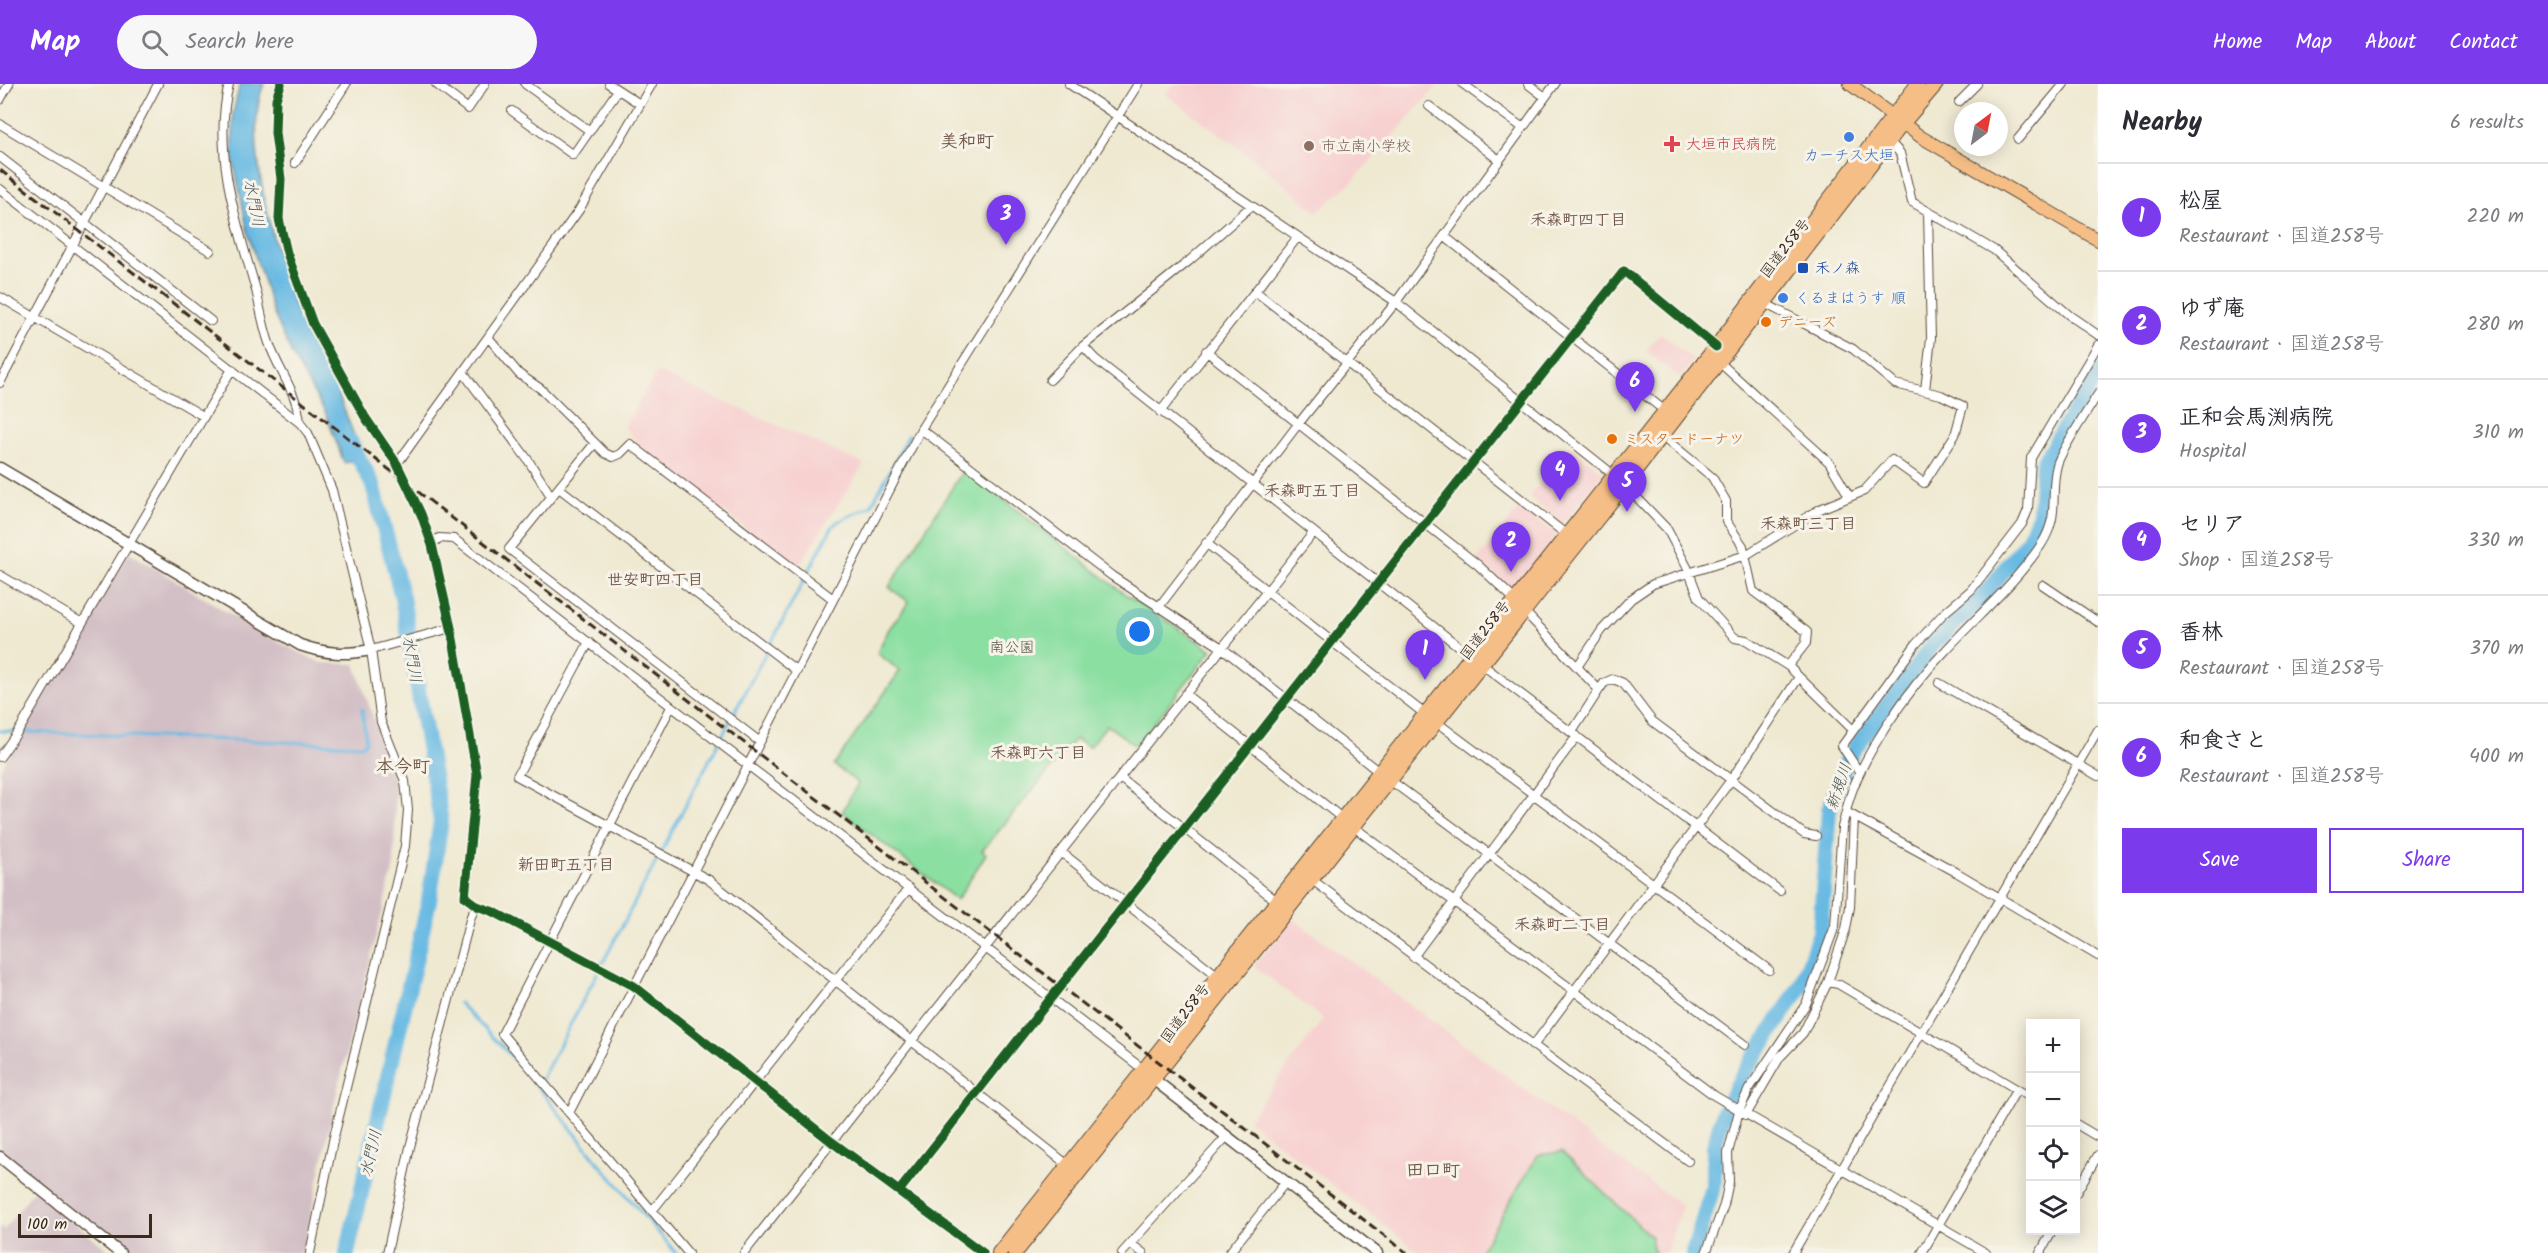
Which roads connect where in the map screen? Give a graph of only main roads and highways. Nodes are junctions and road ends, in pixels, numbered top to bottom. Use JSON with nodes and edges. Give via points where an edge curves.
{"nodes":[{"id":1,"x":1850,"y":84,"type":"edge"},
{"id":2,"x":1918,"y":84,"type":"edge"},
{"id":3,"x":1936,"y":84,"type":"edge"},
{"id":4,"x":1897,"y":121,"type":"junction"},
{"id":5,"x":2098,"y":240,"type":"edge"},
{"id":6,"x":1619,"y":480,"type":"junction"},
{"id":7,"x":1520,"y":605,"type":"junction"},
{"id":8,"x":1348,"y":823,"type":"junction"},
{"id":9,"x":999,"y":1253,"type":"edge"},
{"id":10,"x":1015,"y":1253,"type":"edge"}],
"edges":[{"from":1,"to":4,"type":"main road"},
{"from":2,"to":4,"type":"highway","name":"国道258号"},
{"from":3,"to":4,"type":"highway","name":"国道258号"},
{"from":4,"to":5,"type":"main road"},
{"from":4,"to":6,"type":"highway","name":"国道258号","via":[[1665,411]]},
{"from":4,"to":6,"type":"highway","name":"国道258号","via":[[1889,141],[1764,303],[1661,435]]},
{"from":6,"to":7,"type":"highway","name":"国道258号"},
{"from":6,"to":7,"type":"highway","name":"国道258号","via":[[1567,535]]},
{"from":7,"to":8,"type":"highway","name":"国道258号"},
{"from":8,"to":9,"type":"highway","name":"国道258号","via":[[1278,902]]},
{"from":8,"to":10,"type":"highway","name":"国道258号","via":[[1311,879]]}]}
